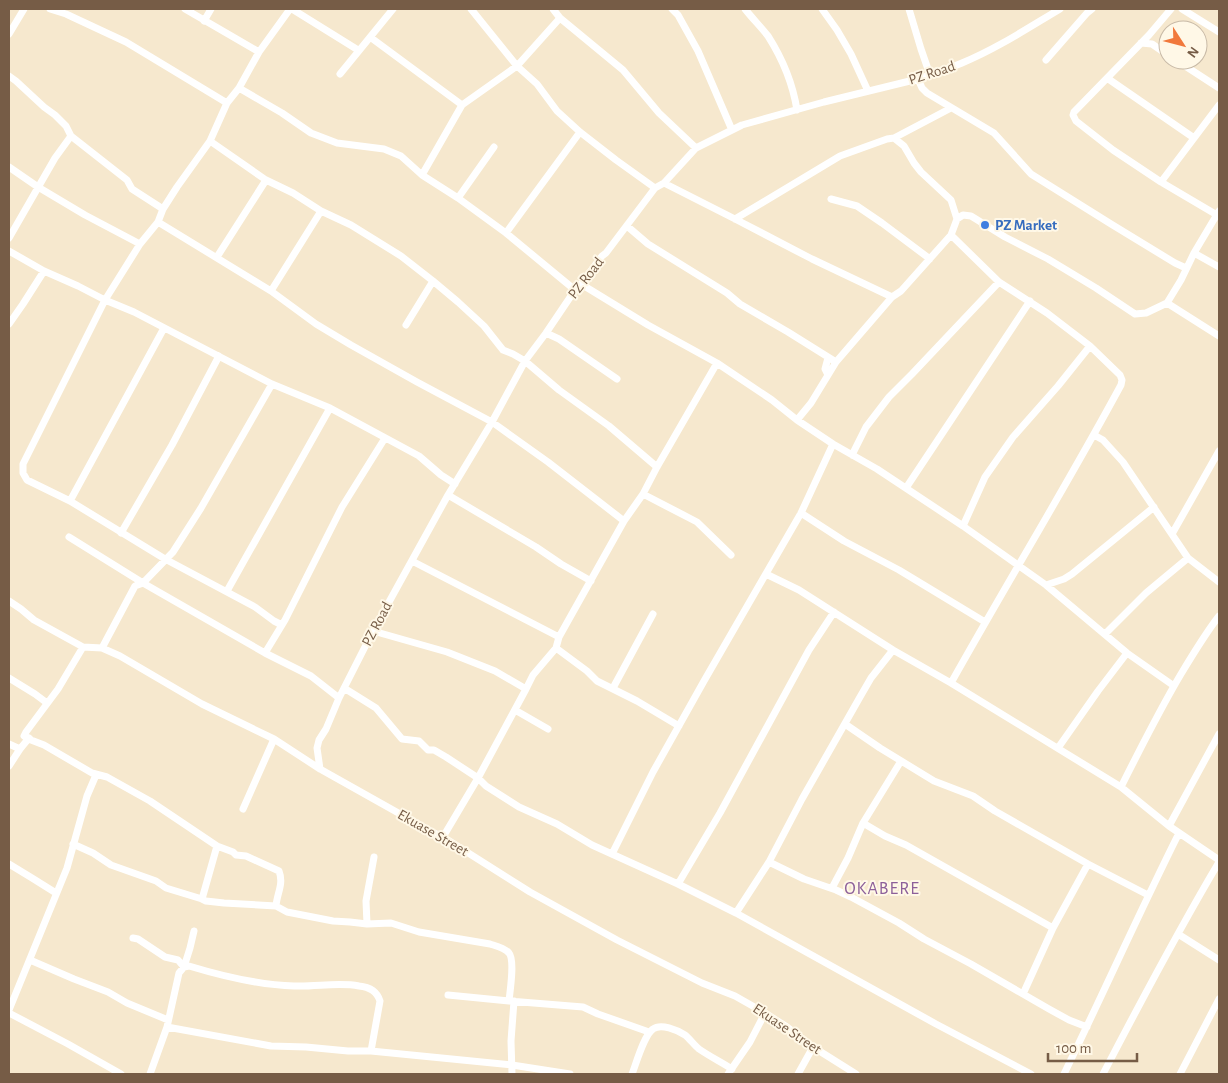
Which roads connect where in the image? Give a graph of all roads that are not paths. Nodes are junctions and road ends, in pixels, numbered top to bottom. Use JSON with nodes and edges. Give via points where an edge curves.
{"nodes":[{"id":1,"x":24,"y":9,"type":"edge"},
{"id":2,"x":50,"y":9,"type":"edge"},
{"id":3,"x":185,"y":9,"type":"edge"},
{"id":4,"x":211,"y":9,"type":"edge"},
{"id":5,"x":291,"y":9,"type":"edge"},
{"id":6,"x":393,"y":9,"type":"edge"},
{"id":7,"x":471,"y":9,"type":"edge"},
{"id":8,"x":553,"y":9,"type":"edge"},
{"id":9,"x":672,"y":9,"type":"edge"},
{"id":10,"x":745,"y":9,"type":"edge"},
{"id":11,"x":822,"y":9,"type":"edge"},
{"id":12,"x":909,"y":9,"type":"edge"},
{"id":13,"x":1060,"y":9,"type":"edge"},
{"id":14,"x":1092,"y":9,"type":"edge"},
{"id":15,"x":1170,"y":9,"type":"edge"},
{"id":16,"x":1182,"y":9,"type":"edge"},
{"id":17,"x":560,"y":18,"type":"junction"},
{"id":18,"x":204,"y":20,"type":"junction"},
{"id":19,"x":1219,"y":32,"type":"edge"},
{"id":20,"x":9,"y":34,"type":"edge"},
{"id":21,"x":1149,"y":35,"type":"junction"},
{"id":22,"x":370,"y":37,"type":"junction"},
{"id":23,"x":1141,"y":43,"type":"junction"},
{"id":24,"x":1152,"y":44,"type":"junction"},
{"id":25,"x":1158,"y":48,"type":"edge"},
{"id":26,"x":358,"y":50,"type":"junction"},
{"id":27,"x":259,"y":52,"type":"junction"},
{"id":28,"x":1046,"y":60,"type":"dead end"},
{"id":29,"x":517,"y":66,"type":"junction"},
{"id":30,"x":1191,"y":70,"type":"edge"},
{"id":31,"x":340,"y":74,"type":"dead end"},
{"id":32,"x":930,"y":75,"type":"junction"},
{"id":33,"x":9,"y":76,"type":"edge"},
{"id":34,"x":1107,"y":78,"type":"junction"},
{"id":35,"x":918,"y":79,"type":"junction"},
{"id":36,"x":239,"y":88,"type":"junction"},
{"id":37,"x":1219,"y":88,"type":"edge"},
{"id":38,"x":868,"y":91,"type":"junction"},
{"id":39,"x":228,"y":103,"type":"junction"},
{"id":40,"x":1219,"y":105,"type":"edge"},
{"id":41,"x":462,"y":106,"type":"junction"},
{"id":42,"x":951,"y":108,"type":"junction"},
{"id":43,"x":797,"y":110,"type":"junction"},
{"id":44,"x":732,"y":130,"type":"junction"},
{"id":45,"x":908,"y":131,"type":"junction"},
{"id":46,"x":580,"y":132,"type":"junction"},
{"id":47,"x":71,"y":136,"type":"junction"},
{"id":48,"x":894,"y":138,"type":"junction"},
{"id":49,"x":1194,"y":138,"type":"junction"},
{"id":50,"x":210,"y":141,"type":"junction"},
{"id":51,"x":904,"y":146,"type":"junction"},
{"id":52,"x":494,"y":147,"type":"dead end"},
{"id":53,"x":696,"y":148,"type":"junction"},
{"id":54,"x":9,"y":166,"type":"edge"},
{"id":55,"x":422,"y":175,"type":"junction"},
{"id":56,"x":266,"y":180,"type":"junction"},
{"id":57,"x":1161,"y":182,"type":"junction"},
{"id":58,"x":664,"y":183,"type":"junction"},
{"id":59,"x":38,"y":187,"type":"junction"},
{"id":60,"x":655,"y":188,"type":"junction"},
{"id":61,"x":458,"y":198,"type":"junction"},
{"id":62,"x":831,"y":200,"type":"dead end"},
{"id":63,"x":164,"y":208,"type":"junction"},
{"id":64,"x":321,"y":210,"type":"junction"},
{"id":65,"x":1218,"y":213,"type":"edge"},
{"id":66,"x":735,"y":218,"type":"junction"},
{"id":67,"x":957,"y":219,"type":"junction"},
{"id":68,"x":158,"y":222,"type":"junction"},
{"id":69,"x":627,"y":226,"type":"junction"},
{"id":70,"x":506,"y":233,"type":"junction"},
{"id":71,"x":951,"y":235,"type":"junction"},
{"id":72,"x":9,"y":238,"type":"edge"},
{"id":73,"x":140,"y":244,"type":"junction"},
{"id":74,"x":9,"y":251,"type":"edge"},
{"id":75,"x":1194,"y":253,"type":"junction"},
{"id":76,"x":216,"y":257,"type":"junction"},
{"id":77,"x":930,"y":258,"type":"junction"},
{"id":78,"x":1219,"y":267,"type":"edge"},
{"id":79,"x":1186,"y":268,"type":"junction"},
{"id":80,"x":44,"y":271,"type":"junction"},
{"id":81,"x":433,"y":281,"type":"junction"},
{"id":82,"x":999,"y":282,"type":"junction"},
{"id":83,"x":581,"y":284,"type":"junction"},
{"id":84,"x":575,"y":290,"type":"junction"},
{"id":85,"x":271,"y":291,"type":"junction"},
{"id":86,"x":892,"y":297,"type":"junction"},
{"id":87,"x":105,"y":300,"type":"junction"},
{"id":88,"x":1030,"y":301,"type":"junction"},
{"id":89,"x":1167,"y":303,"type":"junction"},
{"id":90,"x":9,"y":324,"type":"edge"},
{"id":91,"x":406,"y":325,"type":"dead end"},
{"id":92,"x":164,"y":328,"type":"junction"},
{"id":93,"x":546,"y":333,"type":"junction"},
{"id":94,"x":1219,"y":336,"type":"edge"},
{"id":95,"x":1090,"y":346,"type":"junction"},
{"id":96,"x":219,"y":356,"type":"junction"},
{"id":97,"x":828,"y":358,"type":"junction"},
{"id":98,"x":525,"y":362,"type":"junction"},
{"id":99,"x":836,"y":362,"type":"junction"},
{"id":100,"x":717,"y":363,"type":"junction"},
{"id":101,"x":828,"y":375,"type":"junction"},
{"id":102,"x":617,"y":380,"type":"dead end"},
{"id":103,"x":272,"y":384,"type":"junction"},
{"id":104,"x":330,"y":408,"type":"junction"},
{"id":105,"x":797,"y":420,"type":"junction"},
{"id":106,"x":492,"y":422,"type":"junction"},
{"id":107,"x":1094,"y":435,"type":"junction"},
{"id":108,"x":385,"y":438,"type":"junction"},
{"id":109,"x":833,"y":444,"type":"junction"},
{"id":110,"x":1219,"y":452,"type":"edge"},
{"id":111,"x":852,"y":455,"type":"junction"},
{"id":112,"x":657,"y":467,"type":"junction"},
{"id":113,"x":455,"y":484,"type":"junction"},
{"id":114,"x":906,"y":488,"type":"junction"},
{"id":115,"x":643,"y":494,"type":"junction"},
{"id":116,"x":448,"y":495,"type":"junction"},
{"id":117,"x":70,"y":501,"type":"junction"},
{"id":118,"x":1154,"y":507,"type":"junction"},
{"id":119,"x":800,"y":513,"type":"junction"},
{"id":120,"x":624,"y":521,"type":"junction"},
{"id":121,"x":963,"y":526,"type":"junction"},
{"id":122,"x":121,"y":533,"type":"junction"},
{"id":123,"x":1172,"y":534,"type":"junction"},
{"id":124,"x":69,"y":536,"type":"dead end"},
{"id":125,"x":731,"y":555,"type":"dead end"},
{"id":126,"x":1188,"y":558,"type":"junction"},
{"id":127,"x":165,"y":559,"type":"junction"},
{"id":128,"x":412,"y":560,"type":"junction"},
{"id":129,"x":1019,"y":564,"type":"junction"},
{"id":130,"x":766,"y":574,"type":"junction"},
{"id":131,"x":1218,"y":579,"type":"edge"},
{"id":132,"x":591,"y":581,"type":"junction"},
{"id":133,"x":143,"y":583,"type":"junction"},
{"id":134,"x":1046,"y":585,"type":"junction"},
{"id":135,"x":227,"y":591,"type":"junction"},
{"id":136,"x":9,"y":601,"type":"edge"},
{"id":137,"x":834,"y":612,"type":"junction"},
{"id":138,"x":653,"y":614,"type":"dead end"},
{"id":139,"x":1219,"y":616,"type":"edge"},
{"id":140,"x":985,"y":622,"type":"junction"},
{"id":141,"x":282,"y":625,"type":"junction"},
{"id":142,"x":373,"y":631,"type":"junction"},
{"id":143,"x":1105,"y":634,"type":"junction"},
{"id":144,"x":560,"y":637,"type":"junction"},
{"id":145,"x":83,"y":647,"type":"junction"},
{"id":146,"x":102,"y":648,"type":"junction"},
{"id":147,"x":556,"y":648,"type":"junction"},
{"id":148,"x":893,"y":650,"type":"junction"},
{"id":149,"x":265,"y":653,"type":"junction"},
{"id":150,"x":1127,"y":653,"type":"junction"},
{"id":151,"x":9,"y":678,"type":"edge"},
{"id":152,"x":951,"y":683,"type":"junction"},
{"id":153,"x":1174,"y":686,"type":"junction"},
{"id":154,"x":344,"y":688,"type":"junction"},
{"id":155,"x":526,"y":688,"type":"junction"},
{"id":156,"x":613,"y":688,"type":"junction"},
{"id":157,"x":339,"y":698,"type":"junction"},
{"id":158,"x":47,"y":703,"type":"junction"},
{"id":159,"x":514,"y":710,"type":"junction"},
{"id":160,"x":845,"y":724,"type":"junction"},
{"id":161,"x":679,"y":726,"type":"junction"},
{"id":162,"x":548,"y":729,"type":"dead end"},
{"id":163,"x":1219,"y":734,"type":"edge"},
{"id":164,"x":29,"y":738,"type":"junction"},
{"id":165,"x":274,"y":739,"type":"junction"},
{"id":166,"x":9,"y":744,"type":"edge"},
{"id":167,"x":1058,"y":748,"type":"junction"},
{"id":168,"x":20,"y":749,"type":"junction"},
{"id":169,"x":900,"y":761,"type":"junction"},
{"id":170,"x":9,"y":766,"type":"edge"},
{"id":171,"x":320,"y":769,"type":"junction"},
{"id":172,"x":96,"y":775,"type":"junction"},
{"id":173,"x":478,"y":778,"type":"junction"},
{"id":174,"x":1121,"y":787,"type":"junction"},
{"id":175,"x":244,"y":809,"type":"dead end"},
{"id":176,"x":862,"y":824,"type":"junction"},
{"id":177,"x":1169,"y":826,"type":"junction"},
{"id":178,"x":1179,"y":833,"type":"junction"},
{"id":179,"x":443,"y":837,"type":"junction"},
{"id":180,"x":73,"y":844,"type":"junction"},
{"id":181,"x":217,"y":846,"type":"junction"},
{"id":182,"x":612,"y":854,"type":"junction"},
{"id":183,"x":374,"y":857,"type":"dead end"},
{"id":184,"x":1219,"y":861,"type":"edge"},
{"id":185,"x":770,"y":862,"type":"junction"},
{"id":186,"x":9,"y":864,"type":"edge"},
{"id":187,"x":1088,"y":864,"type":"junction"},
{"id":188,"x":678,"y":884,"type":"junction"},
{"id":189,"x":832,"y":888,"type":"junction"},
{"id":190,"x":56,"y":893,"type":"junction"},
{"id":191,"x":1148,"y":895,"type":"junction"},
{"id":192,"x":202,"y":899,"type":"junction"},
{"id":193,"x":276,"y":906,"type":"junction"},
{"id":194,"x":736,"y":913,"type":"junction"},
{"id":195,"x":367,"y":924,"type":"junction"},
{"id":196,"x":1053,"y":928,"type":"junction"},
{"id":197,"x":194,"y":931,"type":"dead end"},
{"id":198,"x":1178,"y":934,"type":"junction"},
{"id":199,"x":134,"y":938,"type":"dead end"},
{"id":200,"x":30,"y":960,"type":"junction"},
{"id":201,"x":1219,"y":960,"type":"edge"},
{"id":202,"x":184,"y":967,"type":"junction"},
{"id":203,"x":1023,"y":994,"type":"junction"},
{"id":204,"x":448,"y":995,"type":"dead end"},
{"id":205,"x":1219,"y":998,"type":"edge"},
{"id":206,"x":512,"y":1001,"type":"junction"},
{"id":207,"x":9,"y":1011,"type":"edge"},
{"id":208,"x":765,"y":1013,"type":"junction"},
{"id":209,"x":168,"y":1023,"type":"junction"},
{"id":210,"x":1087,"y":1027,"type":"junction"},
{"id":211,"x":650,"y":1032,"type":"junction"},
{"id":212,"x":813,"y":1047,"type":"junction"},
{"id":213,"x":371,"y":1051,"type":"junction"},
{"id":214,"x":512,"y":1065,"type":"junction"},
{"id":215,"x":730,"y":1071,"type":"edge"},
{"id":216,"x":121,"y":1074,"type":"edge"},
{"id":217,"x":150,"y":1074,"type":"edge"},
{"id":218,"x":512,"y":1074,"type":"edge"},
{"id":219,"x":570,"y":1074,"type":"edge"},
{"id":220,"x":632,"y":1074,"type":"edge"},
{"id":221,"x":798,"y":1074,"type":"edge"},
{"id":222,"x":856,"y":1074,"type":"edge"},
{"id":223,"x":1031,"y":1074,"type":"edge"},
{"id":224,"x":1064,"y":1074,"type":"edge"},
{"id":225,"x":1103,"y":1074,"type":"edge"},
{"id":226,"x":1180,"y":1074,"type":"edge"}],
"edges":[{"from":1,"to":20,"type":"street"},
{"from":2,"to":39,"type":"street","via":[[126,42]]},
{"from":3,"to":18,"type":"street"},
{"from":4,"to":18,"type":"street"},
{"from":5,"to":26,"type":"street"},
{"from":5,"to":27,"type":"street"},
{"from":6,"to":22,"type":"street"},
{"from":7,"to":29,"type":"street"},
{"from":8,"to":17,"type":"street"},
{"from":9,"to":44,"type":"street","via":[[698,51]]},
{"from":10,"to":43,"type":"street","via":[[767,36],[781,62],[794,93]]},
{"from":11,"to":38,"type":"street","via":[[851,54]]},
{"from":12,"to":32,"type":"street"},
{"from":13,"to":32,"type":"street","name":"PZ Road","via":[[963,63]]},
{"from":14,"to":28,"type":"street"},
{"from":15,"to":21,"type":"street"},
{"from":16,"to":19,"type":"street"},
{"from":17,"to":29,"type":"street"},
{"from":17,"to":53,"type":"street","via":[[623,70],[659,113]]},
{"from":18,"to":27,"type":"street"},
{"from":21,"to":23,"type":"street"},
{"from":21,"to":24,"type":"street"},
{"from":22,"to":26,"type":"street"},
{"from":22,"to":41,"type":"street"},
{"from":23,"to":24,"type":"street"},
{"from":23,"to":34,"type":"street"},
{"from":24,"to":25,"type":"street"},
{"from":26,"to":31,"type":"street"},
{"from":27,"to":36,"type":"street"},
{"from":29,"to":41,"type":"street"},
{"from":29,"to":46,"type":"street"},
{"from":30,"to":37,"type":"street"},
{"from":32,"to":35,"type":"street","name":"PZ Road"},
{"from":33,"to":47,"type":"street","via":[[56,115]]},
{"from":34,"to":49,"type":"street"},
{"from":34,"to":57,"type":"street","via":[[1072,116],[1113,150]]},
{"from":35,"to":38,"type":"street","name":"PZ Road"},
{"from":35,"to":42,"type":"street","via":[[927,93]]},
{"from":36,"to":39,"type":"street"},
{"from":36,"to":55,"type":"street","via":[[311,133],[337,143],[384,149],[401,156]]},
{"from":38,"to":43,"type":"street","name":"PZ Road"},
{"from":39,"to":50,"type":"street"},
{"from":40,"to":49,"type":"street"},
{"from":41,"to":55,"type":"street"},
{"from":42,"to":45,"type":"street"},
{"from":42,"to":79,"type":"street","via":[[994,133],[1031,174]]},
{"from":43,"to":44,"type":"street","name":"PZ Road"},
{"from":44,"to":53,"type":"street","name":"PZ Road"},
{"from":45,"to":48,"type":"street"},
{"from":45,"to":51,"type":"street"},
{"from":46,"to":60,"type":"street"},
{"from":46,"to":70,"type":"street"},
{"from":47,"to":59,"type":"street"},
{"from":47,"to":63,"type":"street","via":[[127,180],[132,189]]},
{"from":48,"to":51,"type":"street"},
{"from":48,"to":66,"type":"street","via":[[840,156]]},
{"from":49,"to":57,"type":"street"},
{"from":50,"to":56,"type":"street"},
{"from":50,"to":63,"type":"street"},
{"from":51,"to":67,"type":"street","via":[[914,163],[951,200]]},
{"from":52,"to":61,"type":"street"},
{"from":53,"to":58,"type":"street","name":"PZ Road"},
{"from":54,"to":59,"type":"street"},
{"from":55,"to":61,"type":"street"},
{"from":56,"to":64,"type":"street"},
{"from":56,"to":76,"type":"street"},
{"from":57,"to":65,"type":"street"},
{"from":58,"to":60,"type":"street","name":"PZ Road"},
{"from":58,"to":66,"type":"street"},
{"from":59,"to":72,"type":"street"},
{"from":59,"to":73,"type":"street"},
{"from":60,"to":69,"type":"street","name":"PZ Road"},
{"from":61,"to":70,"type":"street"},
{"from":62,"to":77,"type":"street","via":[[857,206]]},
{"from":63,"to":68,"type":"street"},
{"from":64,"to":81,"type":"street","via":[[351,225]]},
{"from":64,"to":85,"type":"street"},
{"from":65,"to":75,"type":"street"},
{"from":66,"to":86,"type":"street"},
{"from":67,"to":71,"type":"street"},
{"from":67,"to":89,"type":"street","via":[[963,215],[971,216],[1135,314],[1146,313]]},
{"from":68,"to":73,"type":"street"},
{"from":68,"to":76,"type":"street"},
{"from":69,"to":83,"type":"street","name":"PZ Road"},
{"from":69,"to":97,"type":"street","via":[[648,244]]},
{"from":70,"to":84,"type":"street"},
{"from":71,"to":77,"type":"street"},
{"from":71,"to":82,"type":"street"},
{"from":73,"to":87,"type":"street"},
{"from":74,"to":80,"type":"street"},
{"from":75,"to":78,"type":"street"},
{"from":75,"to":79,"type":"street"},
{"from":76,"to":85,"type":"street"},
{"from":77,"to":86,"type":"street"},
{"from":79,"to":89,"type":"street"},
{"from":80,"to":87,"type":"street"},
{"from":80,"to":90,"type":"street"},
{"from":81,"to":91,"type":"street"},
{"from":81,"to":98,"type":"street","via":[[484,326],[503,350]]},
{"from":82,"to":88,"type":"street"},
{"from":82,"to":111,"type":"street","via":[[889,397],[866,427]]},
{"from":83,"to":84,"type":"street","name":"PZ Road"},
{"from":83,"to":100,"type":"street"},
{"from":84,"to":93,"type":"street","name":"PZ Road"},
{"from":85,"to":106,"type":"street","via":[[351,345]]},
{"from":86,"to":99,"type":"street"},
{"from":87,"to":92,"type":"street"},
{"from":87,"to":117,"type":"street","via":[[23,464],[23,473],[28,480]]},
{"from":88,"to":95,"type":"street"},
{"from":88,"to":114,"type":"street"},
{"from":89,"to":94,"type":"street"},
{"from":92,"to":96,"type":"street"},
{"from":92,"to":117,"type":"street"},
{"from":93,"to":98,"type":"street","name":"PZ Road"},
{"from":93,"to":102,"type":"street"},
{"from":95,"to":107,"type":"street","via":[[1122,380]]},
{"from":95,"to":121,"type":"street","via":[[1013,437],[985,477]]},
{"from":96,"to":103,"type":"street"},
{"from":96,"to":122,"type":"street"},
{"from":97,"to":99,"type":"street"},
{"from":97,"to":101,"type":"street","via":[[825,369]]},
{"from":98,"to":106,"type":"street","name":"PZ Road"},
{"from":98,"to":112,"type":"street"},
{"from":99,"to":101,"type":"street"},
{"from":100,"to":105,"type":"street"},
{"from":100,"to":112,"type":"street"},
{"from":101,"to":105,"type":"street"},
{"from":103,"to":104,"type":"street"},
{"from":103,"to":127,"type":"street","via":[[201,508]]},
{"from":104,"to":108,"type":"street"},
{"from":104,"to":135,"type":"street"},
{"from":105,"to":109,"type":"street"},
{"from":106,"to":113,"type":"street","name":"PZ Road"},
{"from":106,"to":120,"type":"street"},
{"from":107,"to":118,"type":"street","via":[[1123,462]]},
{"from":107,"to":129,"type":"street"},
{"from":108,"to":113,"type":"street","via":[[419,456]]},
{"from":108,"to":141,"type":"street","via":[[342,507]]},
{"from":109,"to":111,"type":"street"},
{"from":109,"to":119,"type":"street"},
{"from":110,"to":123,"type":"street"},
{"from":111,"to":114,"type":"street"},
{"from":112,"to":115,"type":"street"},
{"from":113,"to":116,"type":"street","name":"PZ Road"},
{"from":114,"to":121,"type":"street"},
{"from":115,"to":120,"type":"street"},
{"from":115,"to":125,"type":"street","via":[[697,522]]},
{"from":116,"to":128,"type":"street","name":"PZ Road"},
{"from":116,"to":132,"type":"street"},
{"from":117,"to":122,"type":"street"},
{"from":118,"to":123,"type":"street"},
{"from":118,"to":134,"type":"street","via":[[1072,574]]},
{"from":119,"to":130,"type":"street"},
{"from":119,"to":140,"type":"street"},
{"from":120,"to":132,"type":"street"},
{"from":121,"to":129,"type":"street"},
{"from":122,"to":127,"type":"street"},
{"from":123,"to":126,"type":"street"},
{"from":124,"to":133,"type":"street"},
{"from":126,"to":131,"type":"street"},
{"from":126,"to":143,"type":"street","via":[[1146,593]]},
{"from":127,"to":133,"type":"street"},
{"from":127,"to":135,"type":"street"},
{"from":128,"to":142,"type":"street","name":"PZ Road"},
{"from":128,"to":144,"type":"street"},
{"from":129,"to":134,"type":"street"},
{"from":129,"to":140,"type":"street"},
{"from":130,"to":137,"type":"street"},
{"from":130,"to":161,"type":"street"},
{"from":132,"to":144,"type":"street"},
{"from":133,"to":146,"type":"street","via":[[135,586]]},
{"from":133,"to":149,"type":"street"},
{"from":134,"to":143,"type":"street"},
{"from":135,"to":141,"type":"street"},
{"from":136,"to":145,"type":"street","name":"Ekuase Street","via":[[34,620]]},
{"from":137,"to":148,"type":"street"},
{"from":137,"to":188,"type":"street","via":[[809,650]]},
{"from":138,"to":156,"type":"street"},
{"from":139,"to":153,"type":"street"},
{"from":140,"to":152,"type":"street"},
{"from":141,"to":149,"type":"street"},
{"from":142,"to":154,"type":"street","name":"PZ Road"},
{"from":142,"to":155,"type":"street","via":[[447,652],[496,671]]},
{"from":143,"to":150,"type":"street"},
{"from":144,"to":147,"type":"street"},
{"from":145,"to":146,"type":"street","name":"Ekuase Street"},
{"from":145,"to":158,"type":"street"},
{"from":146,"to":165,"type":"street","name":"Ekuase Street","via":[[202,704]]},
{"from":147,"to":155,"type":"street"},
{"from":147,"to":156,"type":"street","via":[[598,681]]},
{"from":148,"to":152,"type":"street"},
{"from":148,"to":160,"type":"street"},
{"from":149,"to":157,"type":"street","via":[[311,676]]},
{"from":150,"to":153,"type":"street"},
{"from":150,"to":167,"type":"street"},
{"from":151,"to":158,"type":"street"},
{"from":152,"to":167,"type":"street"},
{"from":153,"to":174,"type":"street"},
{"from":154,"to":157,"type":"street","name":"PZ Road"},
{"from":154,"to":173,"type":"street","via":[[376,708],[402,739],[419,741],[428,750],[434,750]]},
{"from":155,"to":159,"type":"street"},
{"from":156,"to":161,"type":"street"},
{"from":157,"to":171,"type":"street","name":"PZ Road","via":[[319,740]]},
{"from":158,"to":164,"type":"street","via":[[26,732],[24,736]]},
{"from":159,"to":162,"type":"street"},
{"from":159,"to":173,"type":"street"},
{"from":160,"to":169,"type":"street"},
{"from":160,"to":185,"type":"street"},
{"from":161,"to":182,"type":"street"},
{"from":163,"to":177,"type":"street"},
{"from":164,"to":168,"type":"street"},
{"from":164,"to":172,"type":"street"},
{"from":165,"to":171,"type":"street","name":"Ekuase Street"},
{"from":165,"to":175,"type":"street"},
{"from":166,"to":168,"type":"street"},
{"from":167,"to":174,"type":"street"},
{"from":168,"to":170,"type":"street"},
{"from":169,"to":176,"type":"street"},
{"from":169,"to":187,"type":"street","via":[[934,781],[973,796],[994,812]]},
{"from":171,"to":179,"type":"street","name":"Ekuase Street"},
{"from":172,"to":180,"type":"street"},
{"from":172,"to":181,"type":"street","via":[[107,777],[150,802]]},
{"from":173,"to":179,"type":"street"},
{"from":173,"to":182,"type":"street","via":[[512,803]]},
{"from":174,"to":177,"type":"street"},
{"from":176,"to":189,"type":"street"},
{"from":176,"to":196,"type":"street","via":[[906,845]]},
{"from":177,"to":178,"type":"street"},
{"from":178,"to":184,"type":"street"},
{"from":178,"to":191,"type":"street"},
{"from":179,"to":208,"type":"street","name":"Ekuase Street","via":[[530,892],[617,940]]},
{"from":180,"to":190,"type":"street"},
{"from":180,"to":192,"type":"street","via":[[111,865]]},
{"from":181,"to":192,"type":"street"},
{"from":181,"to":193,"type":"street","via":[[279,871],[281,888]]},
{"from":182,"to":188,"type":"street"},
{"from":183,"to":195,"type":"street","via":[[366,901]]},
{"from":184,"to":198,"type":"street"},
{"from":185,"to":189,"type":"street","via":[[804,879]]},
{"from":185,"to":194,"type":"street"},
{"from":186,"to":190,"type":"street"},
{"from":187,"to":191,"type":"street"},
{"from":187,"to":196,"type":"street"},
{"from":188,"to":194,"type":"street"},
{"from":189,"to":203,"type":"street","via":[[899,922]]},
{"from":190,"to":200,"type":"street"},
{"from":191,"to":210,"type":"street"},
{"from":192,"to":193,"type":"street"},
{"from":193,"to":195,"type":"street","via":[[287,912],[332,921]]},
{"from":194,"to":223,"type":"street"},
{"from":195,"to":206,"type":"street","via":[[391,924],[490,944],[508,952],[512,959]]},
{"from":196,"to":203,"type":"street"},
{"from":197,"to":202,"type":"street"},
{"from":198,"to":201,"type":"street"},
{"from":198,"to":225,"type":"street"},
{"from":199,"to":202,"type":"street","via":[[165,957],[178,960]]},
{"from":200,"to":207,"type":"street"},
{"from":200,"to":209,"type":"street","via":[[108,992]]},
{"from":202,"to":209,"type":"street","via":[[179,973]]},
{"from":202,"to":213,"type":"street","via":[[292,986],[346,984],[374,991],[380,1000]]},
{"from":203,"to":210,"type":"street"},
{"from":204,"to":206,"type":"street"},
{"from":205,"to":226,"type":"street"},
{"from":206,"to":211,"type":"street","via":[[583,1007]]},
{"from":206,"to":214,"type":"street"},
{"from":207,"to":216,"type":"street"},
{"from":208,"to":212,"type":"street","name":"Ekuase Street"},
{"from":208,"to":215,"type":"street"},
{"from":209,"to":213,"type":"street","via":[[271,1046]]},
{"from":209,"to":217,"type":"street"},
{"from":210,"to":224,"type":"street"},
{"from":211,"to":215,"type":"street","via":[[660,1026],[686,1036],[697,1048]]},
{"from":211,"to":220,"type":"street"},
{"from":212,"to":221,"type":"street"},
{"from":212,"to":222,"type":"street","name":"Ekuase Street"},
{"from":213,"to":214,"type":"street"},
{"from":214,"to":218,"type":"street"},
{"from":214,"to":219,"type":"street"}]}
